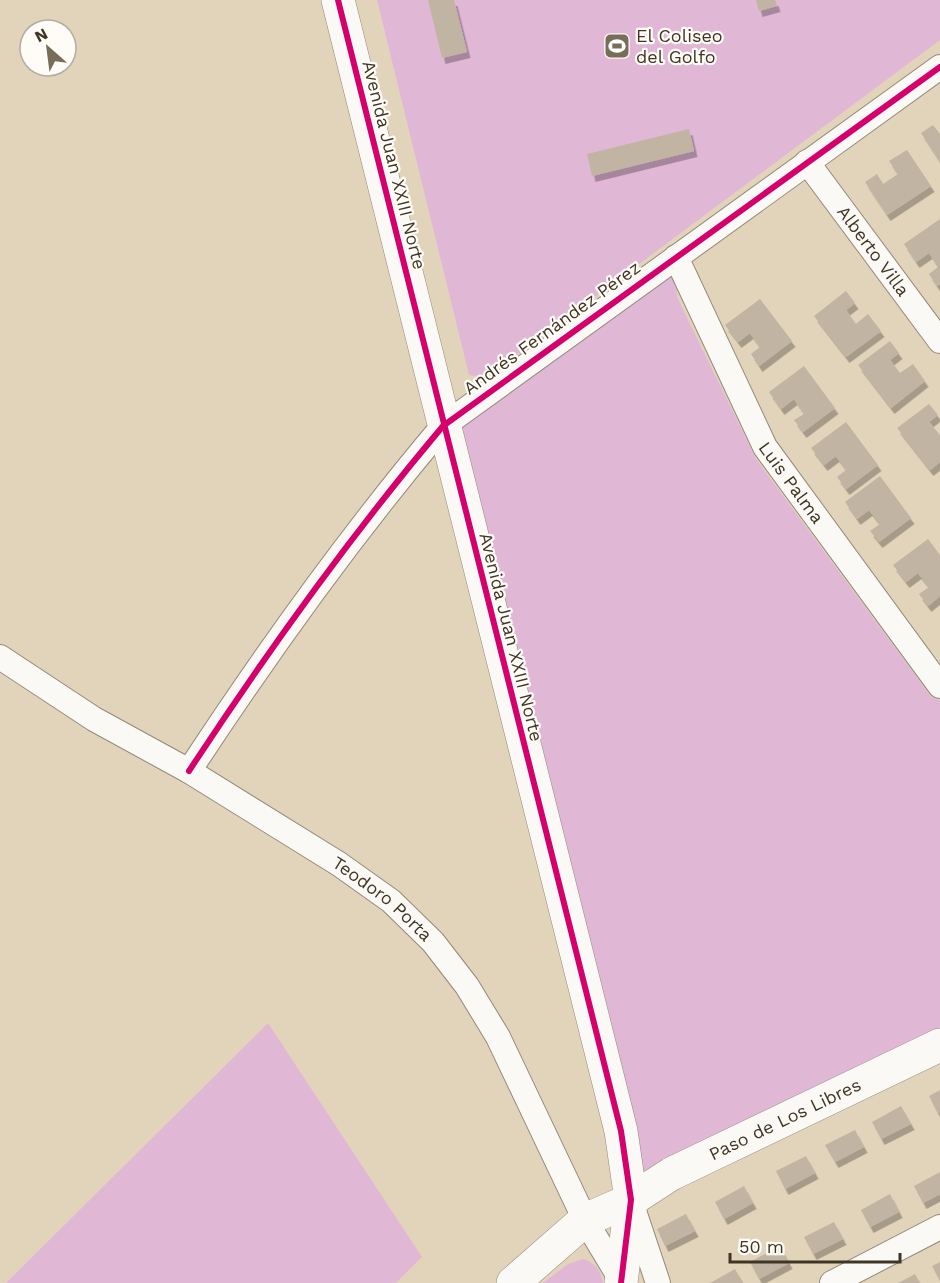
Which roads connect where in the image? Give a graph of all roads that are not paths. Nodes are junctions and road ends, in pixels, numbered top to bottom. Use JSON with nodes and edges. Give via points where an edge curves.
{"nodes":[{"id":1,"x":338,"y":0,"type":"edge"},
{"id":2,"x":940,"y":67,"type":"edge"},
{"id":3,"x":807,"y":162,"type":"junction"},
{"id":4,"x":676,"y":257,"type":"junction"},
{"id":5,"x":940,"y":341,"type":"edge"},
{"id":6,"x":442,"y":426,"type":"junction"},
{"id":7,"x":0,"y":657,"type":"edge"},
{"id":8,"x":940,"y":687,"type":"edge"},
{"id":9,"x":189,"y":771,"type":"junction"},
{"id":10,"x":940,"y":1045,"type":"edge"},
{"id":11,"x":631,"y":1200,"type":"junction"},
{"id":12,"x":585,"y":1220,"type":"junction"},
{"id":13,"x":940,"y":1227,"type":"edge"},
{"id":14,"x":621,"y":1281,"type":"edge"},
{"id":15,"x":513,"y":1283,"type":"edge"},
{"id":16,"x":658,"y":1283,"type":"edge"},
{"id":17,"x":832,"y":1283,"type":"edge"}],
"edges":[{"from":1,"to":6,"type":"street","name":"Avenida Juan XXIII Norte"},
{"from":2,"to":3,"type":"street","name":"Andrés Fernández Pérez"},
{"from":3,"to":4,"type":"street","name":"Andrés Fernández Pérez"},
{"from":3,"to":5,"type":"street","name":"Alberto Villa"},
{"from":4,"to":6,"type":"street","name":"Andrés Fernández Pérez"},
{"from":4,"to":8,"type":"street","name":"Luis Palma","via":[[765,447]]},
{"from":6,"to":9,"type":"street","name":"Andrés Fernández Pérez","via":[[253,673]]},
{"from":6,"to":11,"type":"street","name":"Avenida Juan XXIII Norte","via":[[621,1131]]},
{"from":7,"to":9,"type":"street","name":"Teodoro Porta","via":[[94,719]]},
{"from":9,"to":12,"type":"street","name":"Teodoro Porta","via":[[339,864],[391,901],[433,942],[467,986],[498,1037]]},
{"from":10,"to":11,"type":"street","name":"Paso de Los Libres","via":[[671,1174]]},
{"from":11,"to":12,"type":"street","name":"Paso de Los Libres"},
{"from":11,"to":14,"type":"street","name":"Avenida Juan XXIII Norte"},
{"from":11,"to":16,"type":"street"},
{"from":12,"to":14,"type":"street","name":"Teodoro Porta"},
{"from":12,"to":15,"type":"street","name":"Paso de Los Libres"},
{"from":13,"to":17,"type":"street"}]}
